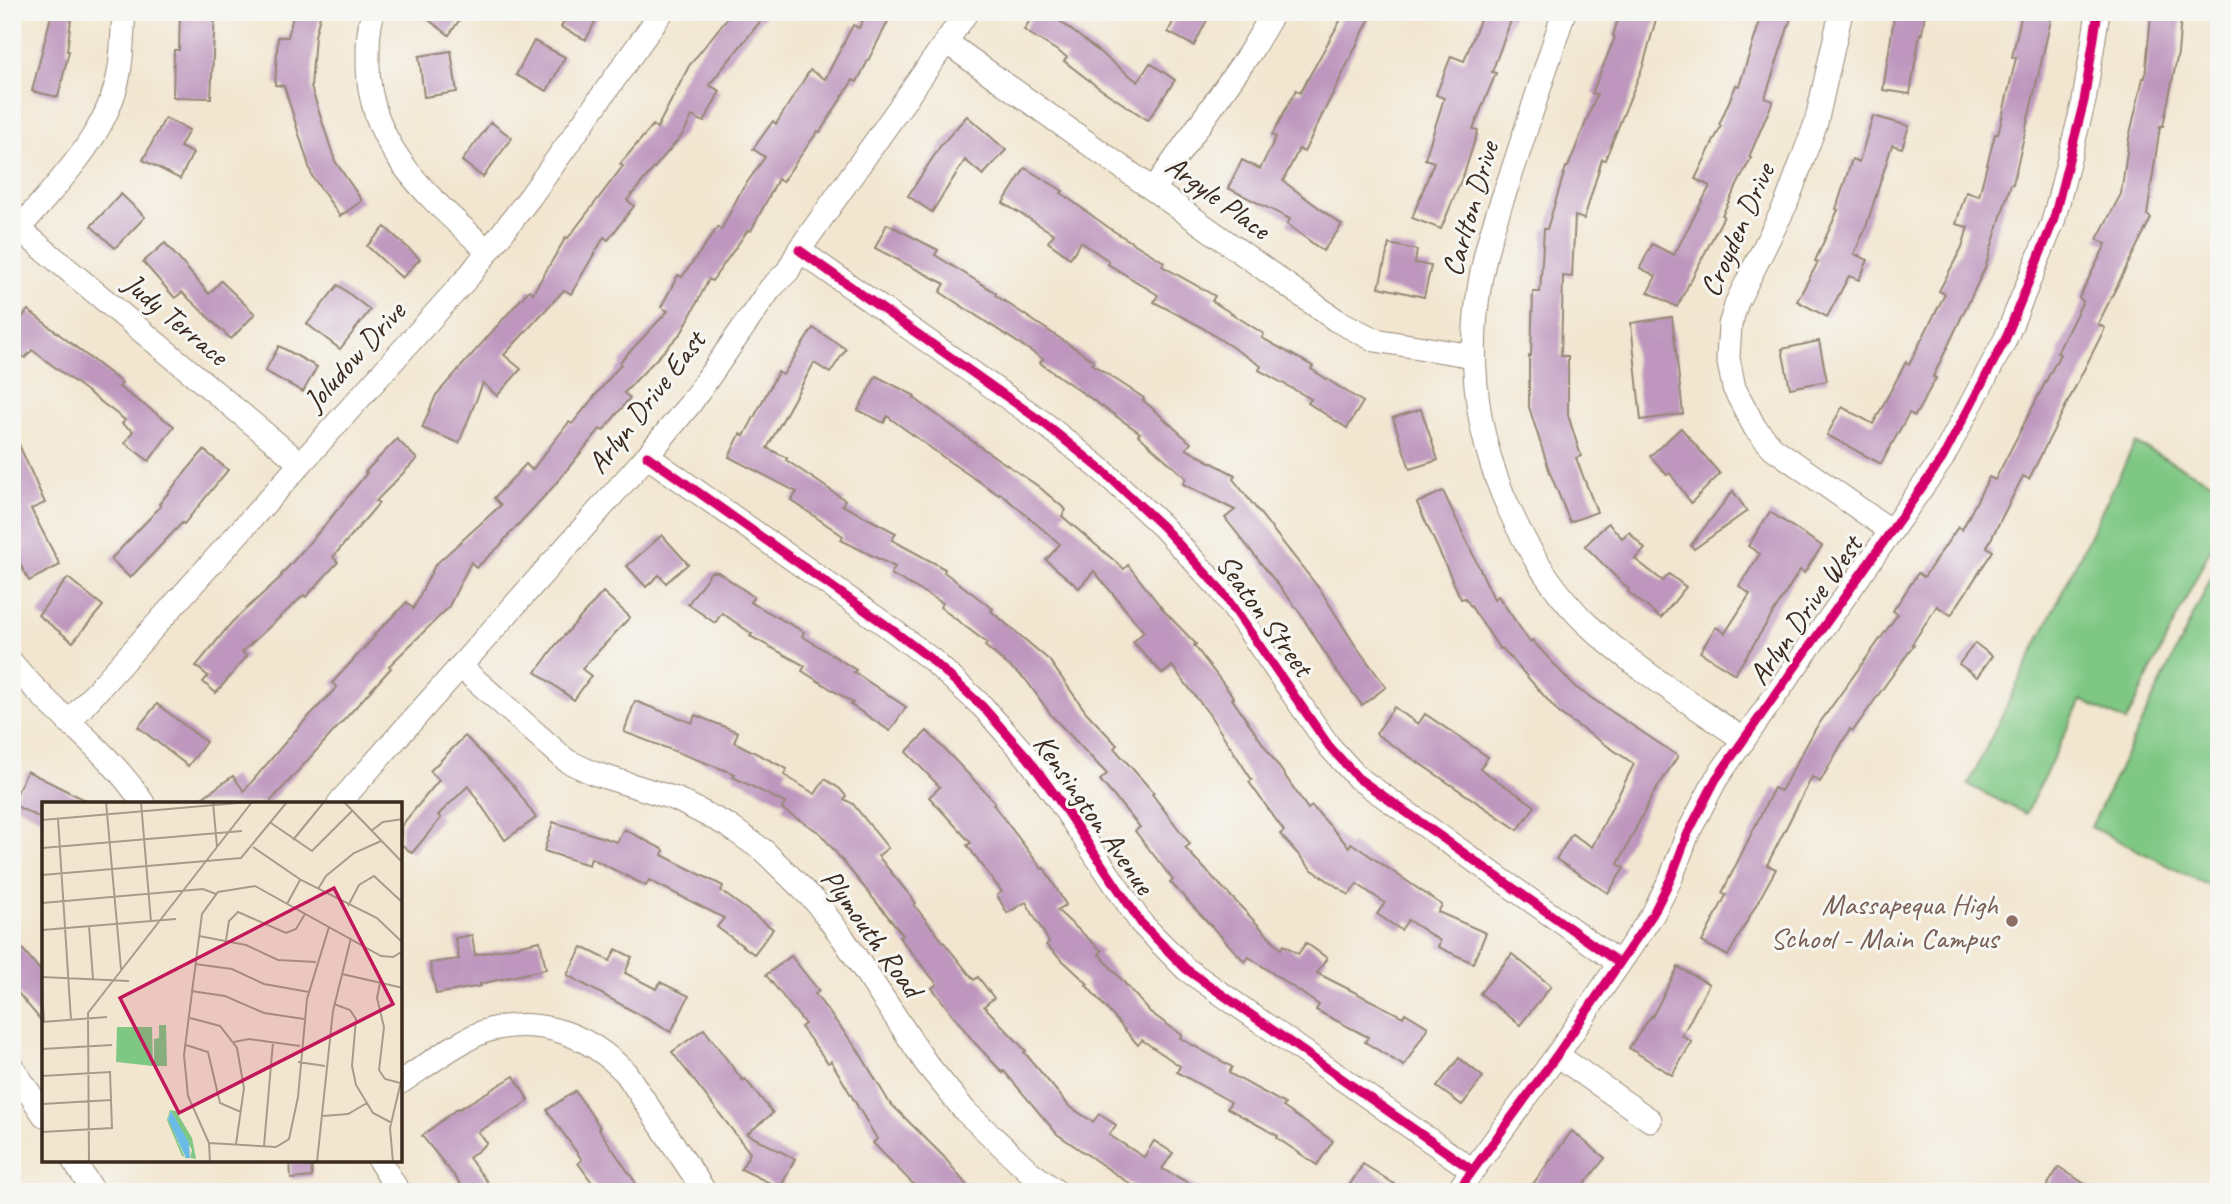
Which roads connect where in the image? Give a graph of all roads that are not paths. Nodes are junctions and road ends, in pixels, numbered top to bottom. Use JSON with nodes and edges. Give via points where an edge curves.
{"nodes":[{"id":1,"x":124,"y":12,"type":"edge"},
{"id":2,"x":373,"y":12,"type":"edge"},
{"id":3,"x":662,"y":12,"type":"edge"},
{"id":4,"x":967,"y":12,"type":"edge"},
{"id":5,"x":1274,"y":12,"type":"edge"},
{"id":6,"x":1564,"y":12,"type":"edge"},
{"id":7,"x":1841,"y":12,"type":"edge"},
{"id":8,"x":2098,"y":12,"type":"edge"},
{"id":9,"x":946,"y":42,"type":"junction"},
{"id":10,"x":1154,"y":189,"type":"junction"},
{"id":11,"x":15,"y":226,"type":"edge"},
{"id":12,"x":487,"y":250,"type":"junction"},
{"id":13,"x":799,"y":250,"type":"junction"},
{"id":14,"x":1473,"y":356,"type":"junction"},
{"id":15,"x":647,"y":456,"type":"junction"},
{"id":16,"x":300,"y":463,"type":"junction"},
{"id":17,"x":1891,"y":531,"type":"junction"},
{"id":18,"x":12,"y":663,"type":"edge"},
{"id":19,"x":461,"y":667,"type":"junction"},
{"id":20,"x":69,"y":722,"type":"junction"},
{"id":21,"x":1744,"y":740,"type":"junction"},
{"id":22,"x":142,"y":802,"type":"edge"},
{"id":23,"x":340,"y":802,"type":"edge"},
{"id":24,"x":1619,"y":963,"type":"junction"},
{"id":25,"x":1557,"y":1055,"type":"junction"},
{"id":26,"x":12,"y":1067,"type":"edge"},
{"id":27,"x":402,"y":1081,"type":"edge"},
{"id":28,"x":42,"y":1112,"type":"edge"},
{"id":29,"x":1650,"y":1120,"type":"dead end"},
{"id":30,"x":74,"y":1162,"type":"edge"},
{"id":31,"x":380,"y":1162,"type":"edge"},
{"id":32,"x":1472,"y":1170,"type":"junction"},
{"id":33,"x":94,"y":1192,"type":"edge"},
{"id":34,"x":399,"y":1192,"type":"edge"},
{"id":35,"x":705,"y":1192,"type":"edge"},
{"id":36,"x":1057,"y":1192,"type":"edge"},
{"id":37,"x":1457,"y":1192,"type":"edge"}],
"edges":[{"from":1,"to":11,"type":"street","via":[[118,80],[106,116],[82,154]]},
{"from":2,"to":12,"type":"street","via":[[368,28],[367,80],[384,138],[425,193]]},
{"from":3,"to":12,"type":"street","name":"Joludow Drive"},
{"from":4,"to":9,"type":"street","name":"Arlyn Drive East"},
{"from":5,"to":10,"type":"street"},
{"from":6,"to":14,"type":"street","name":"Carlton Drive","via":[[1486,251],[1477,292]]},
{"from":7,"to":17,"type":"street","name":"Croyden Drive","via":[[1816,122],[1786,204],[1737,303],[1728,358],[1734,388],[1755,428],[1773,448]]},
{"from":8,"to":17,"type":"street","name":"Arlyn Drive West","via":[[2084,101],[2048,234],[1993,364],[1942,459]]},
{"from":9,"to":10,"type":"street","name":"Argyle Place"},
{"from":9,"to":13,"type":"street","name":"Arlyn Drive East"},
{"from":10,"to":14,"type":"street","name":"Argyle Place","via":[[1346,325],[1375,340]]},
{"from":11,"to":16,"type":"street","name":"Judy Terrace"},
{"from":12,"to":16,"type":"street","name":"Joludow Drive","via":[[469,276]]},
{"from":13,"to":15,"type":"street","name":"Arlyn Drive East","via":[[690,404]]},
{"from":13,"to":24,"type":"street","name":"Seaton Street","via":[[1045,424],[1103,471],[1163,526],[1221,590],[1329,746],[1358,778]]},
{"from":14,"to":21,"type":"street","name":"Carlton Drive","via":[[1482,432],[1496,481],[1526,546],[1587,624],[1632,662]]},
{"from":15,"to":19,"type":"street","name":"Arlyn Drive East"},
{"from":15,"to":32,"type":"street","name":"Kensington Avenue","via":[[886,625],[982,706],[1028,758],[1141,923],[1185,969]]},
{"from":16,"to":20,"type":"street","name":"Joludow Drive"},
{"from":17,"to":21,"type":"street","name":"Arlyn Drive West"},
{"from":18,"to":20,"type":"street"},
{"from":19,"to":23,"type":"street","name":"Arlyn Drive East"},
{"from":19,"to":36,"type":"street","name":"Plymouth Road","via":[[567,761],[676,799],[727,825],[764,851],[816,902],[926,1063],[965,1111]]},
{"from":20,"to":22,"type":"street","via":[[127,778]]},
{"from":21,"to":24,"type":"street","name":"Arlyn Drive West","via":[[1716,779],[1653,914]]},
{"from":24,"to":25,"type":"street","name":"Arlyn Drive West"},
{"from":25,"to":29,"type":"street"},
{"from":25,"to":32,"type":"street","name":"Arlyn Drive West"},
{"from":26,"to":28,"type":"street"},
{"from":27,"to":35,"type":"street","via":[[488,1030],[524,1025],[560,1029],[613,1059],[626,1073]]},
{"from":30,"to":33,"type":"street"},
{"from":31,"to":34,"type":"street"},
{"from":32,"to":37,"type":"street","name":"Arlyn Drive West"}]}
